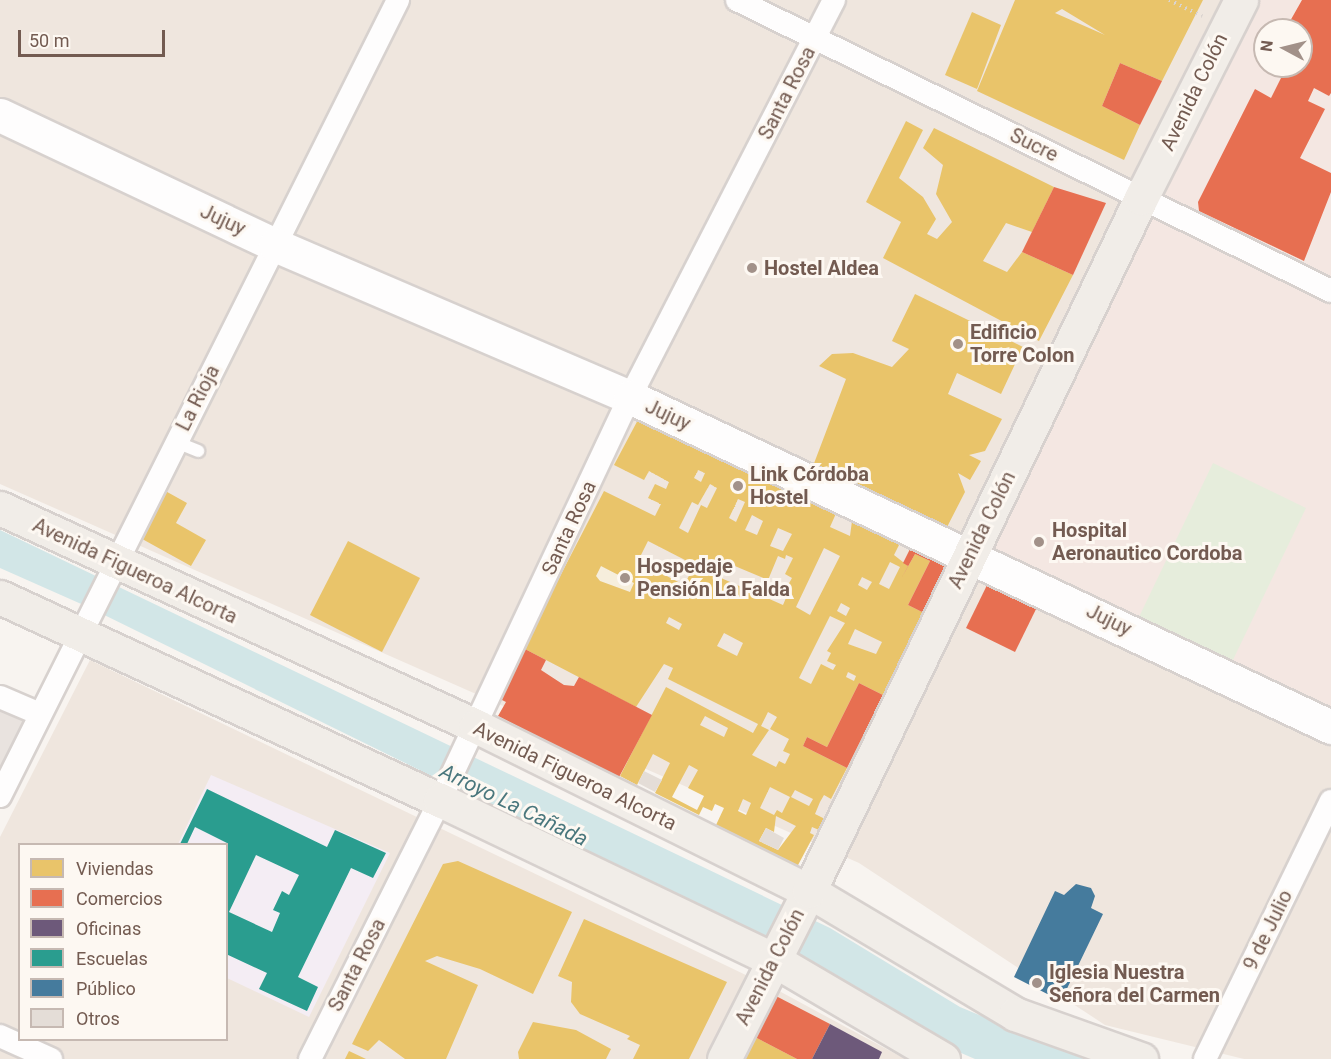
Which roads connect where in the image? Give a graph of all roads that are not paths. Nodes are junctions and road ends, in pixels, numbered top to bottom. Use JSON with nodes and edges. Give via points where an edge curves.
{"nodes":[{"id":1,"x":398,"y":0,"type":"edge"},
{"id":2,"x":737,"y":0,"type":"edge"},
{"id":3,"x":834,"y":0,"type":"edge"},
{"id":4,"x":1240,"y":0,"type":"edge"},
{"id":5,"x":815,"y":38,"type":"junction"},
{"id":6,"x":0,"y":115,"type":"edge"},
{"id":7,"x":1141,"y":198,"type":"junction"},
{"id":8,"x":275,"y":245,"type":"junction"},
{"id":9,"x":1331,"y":291,"type":"edge"},
{"id":10,"x":630,"y":398,"type":"junction"},
{"id":11,"x":176,"y":442,"type":"junction"},
{"id":12,"x":198,"y":451,"type":"dead end"},
{"id":13,"x":0,"y":508,"type":"edge"},
{"id":14,"x":970,"y":554,"type":"junction"},
{"id":15,"x":114,"y":562,"type":"junction"},
{"id":16,"x":0,"y":597,"type":"edge"},
{"id":17,"x":81,"y":633,"type":"junction"},
{"id":18,"x":0,"y":697,"type":"edge"},
{"id":19,"x":40,"y":714,"type":"junction"},
{"id":20,"x":476,"y":726,"type":"junction"},
{"id":21,"x":1331,"y":727,"type":"edge"},
{"id":22,"x":0,"y":796,"type":"edge"},
{"id":23,"x":440,"y":800,"type":"junction"},
{"id":24,"x":1331,"y":801,"type":"edge"},
{"id":25,"x":809,"y":891,"type":"junction"},
{"id":26,"x":774,"y":960,"type":"junction"},
{"id":27,"x":0,"y":1036,"type":"edge"},
{"id":28,"x":51,"y":1059,"type":"edge"},
{"id":29,"x":310,"y":1059,"type":"edge"},
{"id":30,"x":724,"y":1059,"type":"edge"},
{"id":31,"x":943,"y":1059,"type":"edge"},
{"id":32,"x":1141,"y":1059,"type":"edge"},
{"id":33,"x":1205,"y":1059,"type":"edge"}],
"edges":[{"from":1,"to":8,"type":"street","name":"La Rioja","via":[[355,63]]},
{"from":2,"to":5,"type":"street","name":"Sucre"},
{"from":3,"to":5,"type":"street","name":"Santa Rosa"},
{"from":4,"to":7,"type":"main road","name":"Avenida Colón"},
{"from":5,"to":7,"type":"street","name":"Sucre"},
{"from":5,"to":10,"type":"street","name":"Santa Rosa"},
{"from":6,"to":8,"type":"street","name":"Jujuy"},
{"from":7,"to":9,"type":"street","name":"Sucre"},
{"from":7,"to":14,"type":"main road","name":"Avenida Colón"},
{"from":8,"to":10,"type":"street","name":"Jujuy"},
{"from":8,"to":11,"type":"street","name":"La Rioja"},
{"from":10,"to":14,"type":"street","name":"Jujuy"},
{"from":10,"to":20,"type":"street","name":"Santa Rosa"},
{"from":11,"to":12,"type":"lane"},
{"from":11,"to":15,"type":"street","name":"La Rioja"},
{"from":13,"to":15,"type":"main road","name":"Avenida Figueroa Alcorta"},
{"from":14,"to":21,"type":"street","name":"Jujuy"},
{"from":14,"to":25,"type":"main road","name":"Avenida Colón"},
{"from":15,"to":17,"type":"street","name":"La Rioja"},
{"from":15,"to":20,"type":"main road","name":"Avenida Figueroa Alcorta"},
{"from":16,"to":17,"type":"main road"},
{"from":17,"to":19,"type":"street","name":"La Rioja"},
{"from":17,"to":23,"type":"main road"},
{"from":18,"to":19,"type":"street"},
{"from":19,"to":22,"type":"street","name":"La Rioja"},
{"from":20,"to":23,"type":"street","name":"Santa Rosa"},
{"from":20,"to":25,"type":"main road","name":"Avenida Figueroa Alcorta"},
{"from":23,"to":26,"type":"main road"},
{"from":23,"to":29,"type":"street","name":"Santa Rosa"},
{"from":24,"to":33,"type":"street","name":"9 de Julio"},
{"from":25,"to":26,"type":"main road","name":"Avenida Colón"},
{"from":25,"to":32,"type":"main road","name":"Avenida Figueroa Alcorta","via":[[1015,1014]]},
{"from":26,"to":30,"type":"main road","name":"Avenida Colón"},
{"from":26,"to":31,"type":"main road"},
{"from":27,"to":28,"type":"street"}]}
